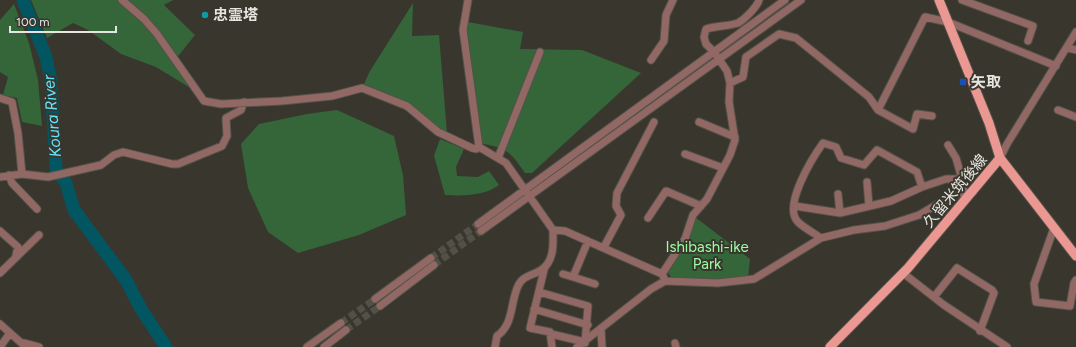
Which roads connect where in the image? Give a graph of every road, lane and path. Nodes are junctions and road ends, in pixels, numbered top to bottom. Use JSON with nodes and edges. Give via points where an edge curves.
{"nodes":[{"id":1,"x":122,"y":0,"type":"edge"},
{"id":2,"x":468,"y":0,"type":"edge"},
{"id":3,"x":673,"y":0,"type":"edge"},
{"id":4,"x":759,"y":0,"type":"edge"},
{"id":5,"x":784,"y":0,"type":"edge"},
{"id":6,"x":801,"y":0,"type":"edge"},
{"id":7,"x":939,"y":0,"type":"edge"},
{"id":8,"x":962,"y":0,"type":"edge"},
{"id":9,"x":948,"y":22,"type":"junction"},
{"id":10,"x":1076,"y":32,"type":"edge"},
{"id":11,"x":1028,"y":41,"type":"dead end"},
{"id":12,"x":1068,"y":48,"type":"junction"},
{"id":13,"x":1076,"y":50,"type":"edge"},
{"id":14,"x":540,"y":52,"type":"dead end"},
{"id":15,"x":714,"y":52,"type":"junction"},
{"id":16,"x":719,"y":59,"type":"junction"},
{"id":17,"x":651,"y":60,"type":"dead end"},
{"id":18,"x":1056,"y":66,"type":"junction"},
{"id":19,"x":730,"y":83,"type":"junction"},
{"id":20,"x":0,"y":98,"type":"edge"},
{"id":21,"x":244,"y":102,"type":"junction"},
{"id":22,"x":878,"y":110,"type":"junction"},
{"id":23,"x":1058,"y":110,"type":"dead end"},
{"id":24,"x":932,"y":116,"type":"dead end"},
{"id":25,"x":1076,"y":117,"type":"edge"},
{"id":26,"x":654,"y":122,"type":"dead end"},
{"id":27,"x":699,"y":122,"type":"dead end"},
{"id":28,"x":735,"y":137,"type":"junction"},
{"id":29,"x":948,"y":145,"type":"dead end"},
{"id":30,"x":479,"y":147,"type":"junction"},
{"id":31,"x":685,"y":154,"type":"dead end"},
{"id":32,"x":498,"y":158,"type":"junction"},
{"id":33,"x":1000,"y":158,"type":"junction"},
{"id":34,"x":724,"y":168,"type":"junction"},
{"id":35,"x":22,"y":174,"type":"junction"},
{"id":36,"x":9,"y":175,"type":"junction"},
{"id":37,"x":0,"y":177,"type":"edge"},
{"id":38,"x":962,"y":179,"type":"junction"},
{"id":39,"x":867,"y":182,"type":"dead end"},
{"id":40,"x":922,"y":188,"type":"junction"},
{"id":41,"x":974,"y":192,"type":"junction"},
{"id":42,"x":526,"y":193,"type":"junction"},
{"id":43,"x":838,"y":194,"type":"dead end"},
{"id":44,"x":964,"y":194,"type":"junction"},
{"id":45,"x":701,"y":206,"type":"junction"},
{"id":46,"x":795,"y":206,"type":"junction"},
{"id":47,"x":869,"y":206,"type":"junction"},
{"id":48,"x":37,"y":209,"type":"dead end"},
{"id":49,"x":840,"y":213,"type":"junction"},
{"id":50,"x":648,"y":218,"type":"dead end"},
{"id":51,"x":479,"y":227,"type":"tunnel mouth"},
{"id":52,"x":1054,"y":228,"type":"junction"},
{"id":53,"x":553,"y":230,"type":"junction"},
{"id":54,"x":0,"y":232,"type":"edge"},
{"id":55,"x":39,"y":235,"type":"dead end"},
{"id":56,"x":821,"y":238,"type":"junction"},
{"id":57,"x":588,"y":241,"type":"junction"},
{"id":58,"x":604,"y":247,"type":"junction"},
{"id":59,"x":16,"y":255,"type":"junction"},
{"id":60,"x":1076,"y":256,"type":"edge"},
{"id":61,"x":431,"y":258,"type":"tunnel mouth"},
{"id":62,"x":434,"y":265,"type":"tunnel mouth"},
{"id":63,"x":544,"y":270,"type":"junction"},
{"id":64,"x":0,"y":272,"type":"edge"},
{"id":65,"x":903,"y":273,"type":"junction"},
{"id":66,"x":563,"y":274,"type":"dead end"},
{"id":67,"x":662,"y":274,"type":"junction"},
{"id":68,"x":573,"y":277,"type":"junction"},
{"id":69,"x":1076,"y":280,"type":"edge"},
{"id":70,"x":665,"y":282,"type":"junction"},
{"id":71,"x":595,"y":284,"type":"dead end"},
{"id":72,"x":539,"y":292,"type":"junction"},
{"id":73,"x":934,"y":297,"type":"junction"},
{"id":74,"x":375,"y":299,"type":"tunnel mouth"},
{"id":75,"x":380,"y":306,"type":"tunnel mouth"},
{"id":76,"x":534,"y":309,"type":"junction"},
{"id":77,"x":341,"y":323,"type":"tunnel mouth"},
{"id":78,"x":0,"y":324,"type":"edge"},
{"id":79,"x":588,"y":325,"type":"junction"},
{"id":80,"x":601,"y":329,"type":"junction"},
{"id":81,"x":346,"y":330,"type":"tunnel mouth"},
{"id":82,"x":980,"y":331,"type":"junction"},
{"id":83,"x":10,"y":333,"type":"junction"},
{"id":84,"x":551,"y":334,"type":"junction"},
{"id":85,"x":585,"y":344,"type":"edge"},
{"id":86,"x":25,"y":345,"type":"edge"},
{"id":87,"x":0,"y":347,"type":"edge"},
{"id":88,"x":39,"y":347,"type":"edge"},
{"id":89,"x":307,"y":347,"type":"edge"},
{"id":90,"x":324,"y":347,"type":"edge"},
{"id":91,"x":495,"y":347,"type":"edge"},
{"id":92,"x":552,"y":347,"type":"edge"},
{"id":93,"x":578,"y":347,"type":"edge"},
{"id":94,"x":602,"y":347,"type":"edge"},
{"id":95,"x":830,"y":347,"type":"edge"},
{"id":96,"x":1007,"y":347,"type":"edge"}],
"edges":[{"from":1,"to":21,"type":"street","via":[[157,34],[204,101],[221,104]]},
{"from":2,"to":30,"type":"street","via":[[463,30]]},
{"from":3,"to":17,"type":"street","via":[[666,15],[664,41]]},
{"from":4,"to":15,"type":"street","via":[[758,5],[738,23],[716,25],[706,29],[706,44]]},
{"from":5,"to":15,"type":"street"},
{"from":6,"to":16,"type":"street"},
{"from":7,"to":9,"type":"main road","name":"久留米筑後線"},
{"from":8,"to":11,"type":"street","via":[[1033,26]]},
{"from":9,"to":18,"type":"street"},
{"from":9,"to":22,"type":"street","via":[[925,17]]},
{"from":9,"to":33,"type":"main road","name":"久留米筑後線","via":[[989,123]]},
{"from":10,"to":12,"type":"street"},
{"from":12,"to":13,"type":"street"},
{"from":12,"to":18,"type":"street"},
{"from":14,"to":32,"type":"street"},
{"from":15,"to":16,"type":"street"},
{"from":15,"to":42,"type":"street"},
{"from":16,"to":19,"type":"street","via":[[727,71]]},
{"from":16,"to":42,"type":"street"},
{"from":18,"to":33,"type":"street"},
{"from":19,"to":22,"type":"street","via":[[743,77],[746,57],[778,34],[796,38],[869,97]]},
{"from":19,"to":28,"type":"street","via":[[729,102]]},
{"from":20,"to":35,"type":"street","via":[[12,102]]},
{"from":21,"to":30,"type":"street","via":[[332,96],[362,88],[407,106],[438,132],[472,148]]},
{"from":21,"to":35,"type":"street","via":[[241,110],[226,118],[227,136],[222,146],[194,159],[172,164],[123,152],[101,165],[48,177]]},
{"from":22,"to":24,"type":"street","via":[[913,129],[917,114]]},
{"from":23,"to":25,"type":"street"},
{"from":26,"to":58,"type":"street","via":[[617,193],[616,206],[621,215]]},
{"from":27,"to":28,"type":"street"},
{"from":28,"to":34,"type":"street"},
{"from":29,"to":38,"type":"street","via":[[956,158]]},
{"from":30,"to":32,"type":"street"},
{"from":31,"to":34,"type":"street"},
{"from":32,"to":42,"type":"street","via":[[506,163]]},
{"from":33,"to":41,"type":"main road","name":"久留米筑後線"},
{"from":33,"to":52,"type":"main road"},
{"from":34,"to":45,"type":"street"},
{"from":35,"to":36,"type":"street"},
{"from":36,"to":37,"type":"street"},
{"from":36,"to":48,"type":"street","via":[[12,183]]},
{"from":38,"to":40,"type":"street","via":[[946,180]]},
{"from":38,"to":44,"type":"street"},
{"from":39,"to":47,"type":"street"},
{"from":40,"to":46,"type":"street","via":[[918,172],[877,150],[864,165],[841,158],[836,147],[823,143],[810,161],[795,197]]},
{"from":40,"to":47,"type":"street","via":[[891,201]]},
{"from":41,"to":44,"type":"street"},
{"from":41,"to":65,"type":"main road","name":"久留米筑後線"},
{"from":42,"to":51,"type":"street"},
{"from":42,"to":53,"type":"street"},
{"from":43,"to":49,"type":"street"},
{"from":44,"to":56,"type":"street","via":[[955,194],[919,215],[885,226]]},
{"from":45,"to":50,"type":"street","via":[[666,191]]},
{"from":45,"to":67,"type":"street","via":[[693,215],[685,239]]},
{"from":46,"to":49,"type":"street"},
{"from":46,"to":56,"type":"street","via":[[797,222]]},
{"from":47,"to":49,"type":"street"},
{"from":52,"to":60,"type":"main road"},
{"from":52,"to":69,"type":"street","via":[[1034,284],[1036,302],[1070,306]]},
{"from":53,"to":57,"type":"street","via":[[565,230]]},
{"from":53,"to":63,"type":"street","via":[[552,250]]},
{"from":54,"to":59,"type":"street","via":[[18,247]]},
{"from":55,"to":59,"type":"street"},
{"from":56,"to":70,"type":"street","via":[[754,279],[718,284]]},
{"from":57,"to":58,"type":"street"},
{"from":57,"to":68,"type":"street"},
{"from":58,"to":67,"type":"street"},
{"from":59,"to":64,"type":"street"},
{"from":61,"to":74,"type":"street"},
{"from":62,"to":75,"type":"street"},
{"from":63,"to":72,"type":"street"},
{"from":63,"to":91,"type":"street","via":[[521,280],[508,324],[497,336]]},
{"from":65,"to":73,"type":"street"},
{"from":65,"to":95,"type":"main road","name":"久留米筑後線"},
{"from":66,"to":68,"type":"street"},
{"from":67,"to":70,"type":"street"},
{"from":68,"to":71,"type":"street"},
{"from":70,"to":80,"type":"street","via":[[651,289]]},
{"from":72,"to":76,"type":"street"},
{"from":72,"to":79,"type":"street","via":[[588,306]]},
{"from":73,"to":82,"type":"street"},
{"from":73,"to":82,"type":"street","via":[[957,268],[992,290],[994,293]]},
{"from":76,"to":79,"type":"street"},
{"from":76,"to":84,"type":"street","via":[[530,328]]},
{"from":77,"to":89,"type":"street"},
{"from":78,"to":83,"type":"street"},
{"from":79,"to":85,"type":"street"},
{"from":80,"to":85,"type":"street"},
{"from":80,"to":94,"type":"street"},
{"from":81,"to":90,"type":"street"},
{"from":82,"to":96,"type":"street"},
{"from":83,"to":86,"type":"street"},
{"from":83,"to":87,"type":"street"},
{"from":84,"to":85,"type":"street"},
{"from":84,"to":92,"type":"street"},
{"from":85,"to":93,"type":"street"},
{"from":86,"to":88,"type":"street"}]}
